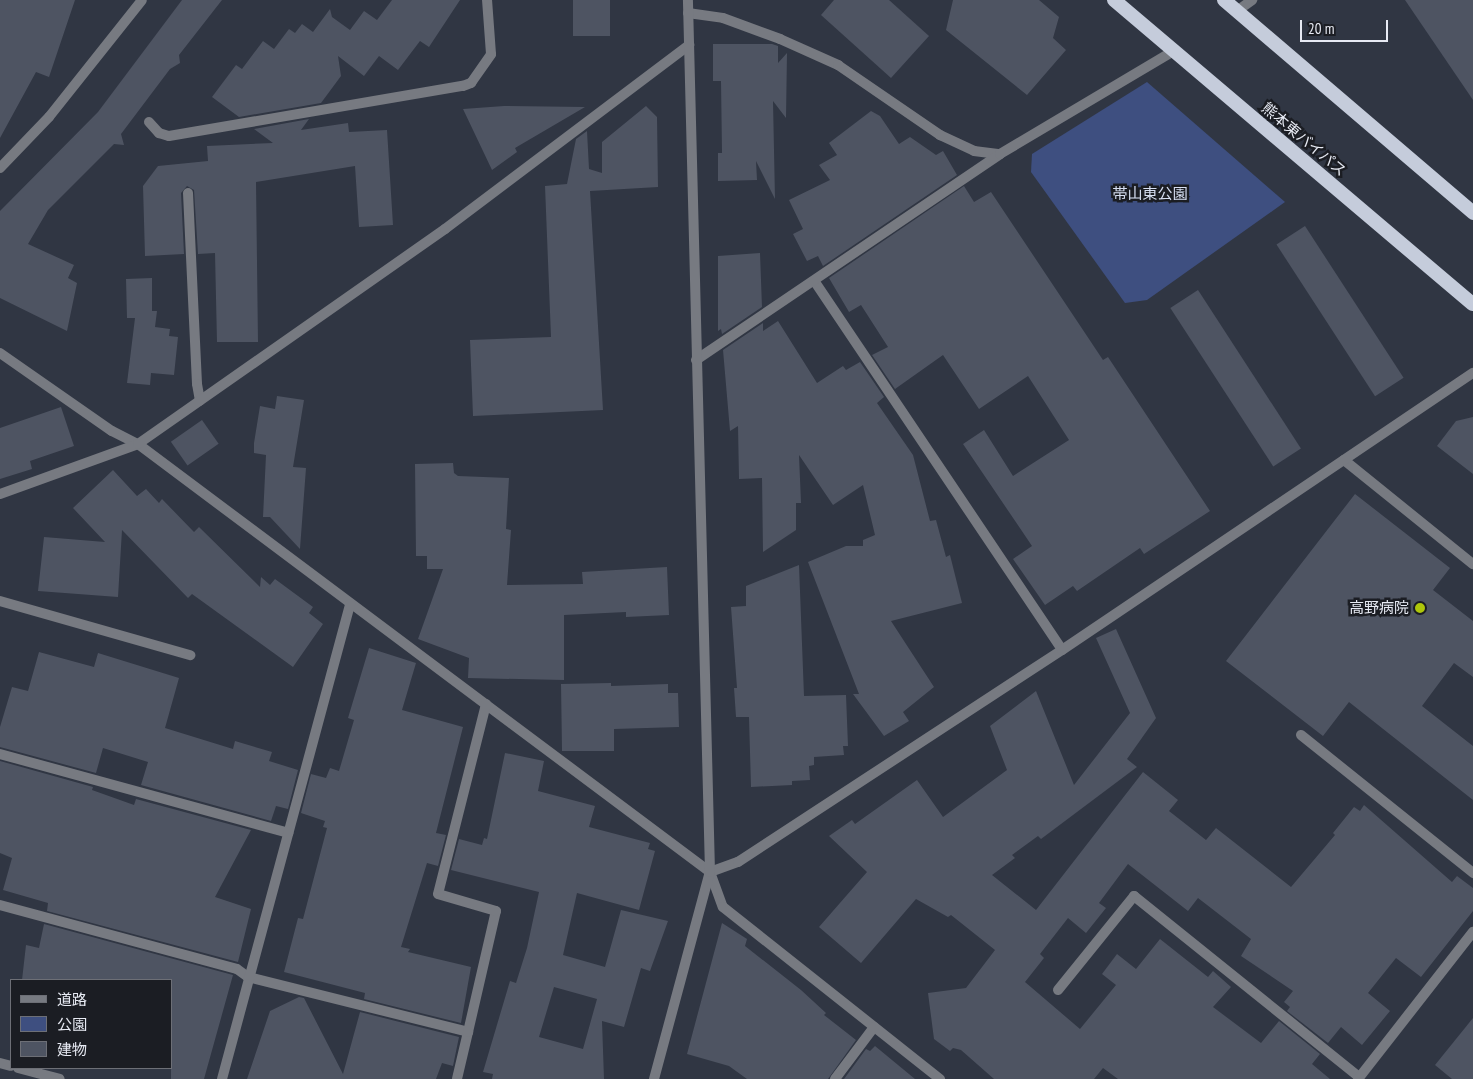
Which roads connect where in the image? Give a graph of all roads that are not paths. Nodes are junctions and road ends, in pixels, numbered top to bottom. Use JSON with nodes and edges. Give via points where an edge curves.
{"nodes":[{"id":1,"x":142,"y":0,"type":"edge"},
{"id":2,"x":487,"y":0,"type":"edge"},
{"id":3,"x":688,"y":0,"type":"edge"},
{"id":4,"x":1114,"y":0,"type":"edge"},
{"id":5,"x":1224,"y":0,"type":"edge"},
{"id":6,"x":1252,"y":0,"type":"edge"},
{"id":7,"x":1237,"y":11,"type":"junction"},
{"id":8,"x":688,"y":13,"type":"junction"},
{"id":9,"x":689,"y":45,"type":"junction"},
{"id":10,"x":1175,"y":50,"type":"junction"},
{"id":11,"x":149,"y":122,"type":"dead end"},
{"id":12,"x":1000,"y":154,"type":"junction"},
{"id":13,"x":0,"y":168,"type":"edge"},
{"id":14,"x":188,"y":192,"type":"dead end"},
{"id":15,"x":1473,"y":213,"type":"edge"},
{"id":16,"x":815,"y":282,"type":"junction"},
{"id":17,"x":1473,"y":304,"type":"edge"},
{"id":18,"x":0,"y":353,"type":"edge"},
{"id":19,"x":696,"y":360,"type":"junction"},
{"id":20,"x":1473,"y":373,"type":"edge"},
{"id":21,"x":200,"y":401,"type":"junction"},
{"id":22,"x":138,"y":444,"type":"junction"},
{"id":23,"x":1344,"y":460,"type":"junction"},
{"id":24,"x":0,"y":494,"type":"edge"},
{"id":25,"x":1473,"y":564,"type":"edge"},
{"id":26,"x":0,"y":601,"type":"edge"},
{"id":27,"x":350,"y":604,"type":"junction"},
{"id":28,"x":1062,"y":650,"type":"junction"},
{"id":29,"x":190,"y":655,"type":"dead end"},
{"id":30,"x":486,"y":704,"type":"junction"},
{"id":31,"x":1301,"y":735,"type":"dead end"},
{"id":32,"x":0,"y":754,"type":"edge"},
{"id":33,"x":288,"y":833,"type":"junction"},
{"id":34,"x":710,"y":872,"type":"junction"},
{"id":35,"x":1473,"y":873,"type":"edge"},
{"id":36,"x":0,"y":905,"type":"edge"},
{"id":37,"x":1473,"y":932,"type":"edge"},
{"id":38,"x":248,"y":977,"type":"junction"},
{"id":39,"x":1058,"y":990,"type":"dead end"},
{"id":40,"x":874,"y":1027,"type":"junction"},
{"id":41,"x":468,"y":1032,"type":"junction"},
{"id":42,"x":22,"y":1069,"type":"edge"},
{"id":43,"x":1358,"y":1078,"type":"edge"},
{"id":44,"x":60,"y":1079,"type":"edge"},
{"id":45,"x":222,"y":1079,"type":"edge"},
{"id":46,"x":457,"y":1079,"type":"edge"},
{"id":47,"x":654,"y":1079,"type":"edge"},
{"id":48,"x":835,"y":1079,"type":"edge"},
{"id":49,"x":940,"y":1079,"type":"edge"}],
"edges":[{"from":1,"to":13,"type":"street","via":[[49,117]]},
{"from":2,"to":11,"type":"street","via":[[491,54],[471,83],[463,86],[169,136],[159,133]]},
{"from":3,"to":8,"type":"street"},
{"from":4,"to":10,"type":"highway","name":"熊本東バイパス"},
{"from":5,"to":7,"type":"highway"},
{"from":6,"to":7,"type":"street"},
{"from":7,"to":15,"type":"highway"},
{"from":8,"to":9,"type":"street"},
{"from":8,"to":12,"type":"street","via":[[750,26],[804,50],[838,66],[940,135],[974,151]]},
{"from":9,"to":19,"type":"street"},
{"from":9,"to":21,"type":"street","via":[[445,228]]},
{"from":10,"to":12,"type":"street"},
{"from":10,"to":17,"type":"highway","name":"熊本東バイパス"},
{"from":12,"to":16,"type":"street"},
{"from":14,"to":21,"type":"street"},
{"from":16,"to":19,"type":"street"},
{"from":16,"to":28,"type":"street"},
{"from":18,"to":22,"type":"street","via":[[112,431]]},
{"from":19,"to":34,"type":"street"},
{"from":20,"to":23,"type":"street"},
{"from":21,"to":22,"type":"street"},
{"from":22,"to":24,"type":"street"},
{"from":22,"to":27,"type":"street"},
{"from":23,"to":25,"type":"street"},
{"from":23,"to":28,"type":"street"},
{"from":26,"to":29,"type":"street"},
{"from":27,"to":30,"type":"street"},
{"from":27,"to":33,"type":"street"},
{"from":28,"to":34,"type":"street","via":[[738,862]]},
{"from":30,"to":34,"type":"street"},
{"from":30,"to":41,"type":"street","via":[[438,894],[496,912]]},
{"from":31,"to":35,"type":"street"},
{"from":32,"to":33,"type":"street"},
{"from":33,"to":38,"type":"street"},
{"from":34,"to":40,"type":"street","via":[[723,908]]},
{"from":34,"to":47,"type":"street"},
{"from":36,"to":38,"type":"street","via":[[237,969]]},
{"from":37,"to":43,"type":"street"},
{"from":38,"to":41,"type":"street"},
{"from":38,"to":45,"type":"street"},
{"from":39,"to":43,"type":"street","via":[[1134,896]]},
{"from":40,"to":48,"type":"street"},
{"from":40,"to":49,"type":"street"},
{"from":41,"to":46,"type":"street"},
{"from":42,"to":44,"type":"street"}]}
